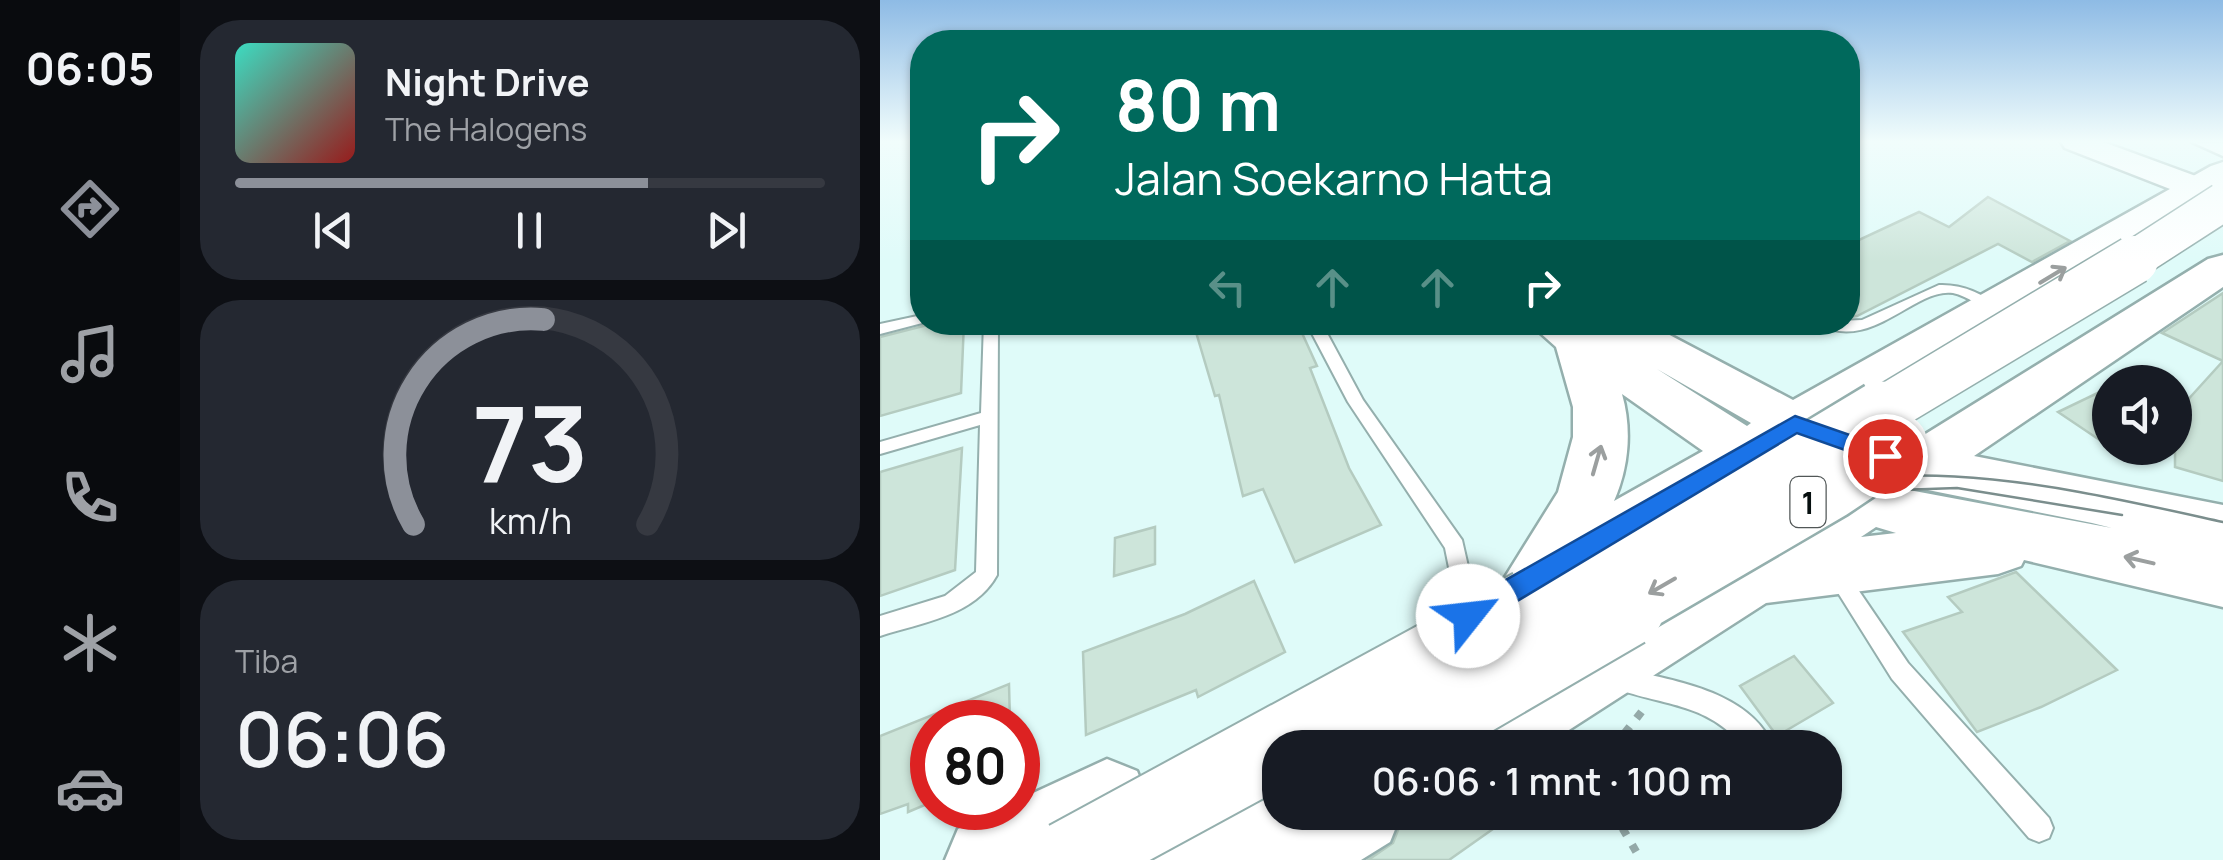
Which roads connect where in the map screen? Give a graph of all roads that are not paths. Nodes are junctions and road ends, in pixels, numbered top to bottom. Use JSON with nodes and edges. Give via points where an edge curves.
{"nodes":[{"id":1,"x":2215,"y":188,"type":"edge"},
{"id":2,"x":2223,"y":243,"type":"edge"},
{"id":3,"x":2223,"y":268,"type":"edge"},
{"id":4,"x":1995,"y":310,"type":"junction"},
{"id":5,"x":910,"y":322,"type":"edge"},
{"id":6,"x":1860,"y":326,"type":"edge"},
{"id":7,"x":880,"y":329,"type":"edge"},
{"id":8,"x":990,"y":335,"type":"edge"},
{"id":9,"x":1320,"y":335,"type":"edge"},
{"id":10,"x":1600,"y":335,"type":"edge"},
{"id":11,"x":1612,"y":335,"type":"edge"},
{"id":12,"x":1617,"y":335,"type":"edge"},
{"id":13,"x":1939,"y":342,"type":"junction"},
{"id":14,"x":1885,"y":372,"type":"junction"},
{"id":15,"x":1701,"y":373,"type":"junction"},
{"id":16,"x":2019,"y":398,"type":"junction"},
{"id":17,"x":990,"y":416,"type":"junction"},
{"id":18,"x":1771,"y":439,"type":"junction"},
{"id":19,"x":880,"y":448,"type":"edge"},
{"id":20,"x":1879,"y":479,"type":"junction"},
{"id":21,"x":1673,"y":498,"type":"junction"},
{"id":22,"x":2074,"y":520,"type":"junction"},
{"id":23,"x":2223,"y":530,"type":"edge"},
{"id":24,"x":1832,"y":568,"type":"junction"},
{"id":25,"x":1538,"y":577,"type":"junction"},
{"id":26,"x":1752,"y":577,"type":"junction"},
{"id":27,"x":2223,"y":579,"type":"edge"},
{"id":28,"x":1468,"y":616,"type":"junction"},
{"id":29,"x":880,"y":626,"type":"edge"},
{"id":30,"x":1592,"y":672,"type":"junction"},
{"id":31,"x":1415,"y":730,"type":"edge"},
{"id":32,"x":1497,"y":730,"type":"edge"},
{"id":33,"x":1746,"y":730,"type":"edge"},
{"id":34,"x":1262,"y":818,"type":"edge"},
{"id":35,"x":2040,"y":828,"type":"dead end"},
{"id":36,"x":1330,"y":830,"type":"edge"},
{"id":37,"x":989,"y":860,"type":"edge"},
{"id":38,"x":1068,"y":860,"type":"edge"},
{"id":39,"x":1190,"y":860,"type":"edge"},
{"id":40,"x":1281,"y":860,"type":"edge"}],
"edges":[{"from":4,"to":1,"type":"highway","number":"1","one_way":true},
{"from":1,"to":38,"type":"highway","number":"1","bridge":true,"via":[[1928,388]]},
{"from":2,"to":31,"type":"highway","number":"1","one_way":true,"bridge":true,"via":[[1975,390],[1830,489]]},
{"from":3,"to":16,"type":"highway","number":"1"},
{"from":4,"to":6,"type":"lane","via":[[1969,294],[1941,289]]},
{"from":4,"to":13,"type":"highway","number":"1"},
{"from":5,"to":7,"type":"lane"},
{"from":8,"to":17,"type":"lane"},
{"from":9,"to":28,"type":"lane","via":[[1356,402],[1455,546]]},
{"from":25,"to":10,"type":"highway","one_way":true,"via":[[1580,508],[1602,447]]},
{"from":11,"to":18,"type":"highway"},
{"from":12,"to":15,"type":"highway"},
{"from":13,"to":14,"type":"highway","number":"1"},
{"from":13,"to":16,"type":"highway","via":[[1959,364]]},
{"from":14,"to":15,"type":"highway"},
{"from":14,"to":18,"type":"highway","number":"1"},
{"from":15,"to":18,"type":"highway"},
{"from":16,"to":20,"type":"highway","number":"1"},
{"from":16,"to":22,"type":"highway","via":[[2009,424]]},
{"from":17,"to":19,"type":"lane"},
{"from":17,"to":29,"type":"lane","via":[[986,575],[961,599]]},
{"from":18,"to":20,"type":"highway"},
{"from":18,"to":21,"type":"highway","number":"1"},
{"from":20,"to":22,"type":"highway","via":[[1924,518]]},
{"from":20,"to":26,"type":"highway","number":"1"},
{"from":21,"to":25,"type":"highway","number":"1"},
{"from":21,"to":26,"type":"highway","via":[[1722,514],[1739,527],[1756,559]]},
{"from":22,"to":23,"type":"highway"},
{"from":22,"to":24,"type":"highway"},
{"from":27,"to":22,"type":"highway","one_way":true},
{"from":24,"to":26,"type":"highway"},
{"from":24,"to":35,"type":"lane","via":[[1900,671]]},
{"from":25,"to":28,"type":"highway","number":"1"},
{"from":26,"to":30,"type":"highway","number":"1"},
{"from":28,"to":37,"type":"highway","number":"1"},
{"from":30,"to":32,"type":"highway","number":"1"},
{"from":30,"to":33,"type":"lane","via":[[1705,700]]},
{"from":34,"to":39,"type":"highway"},
{"from":36,"to":40,"type":"highway"}]}
